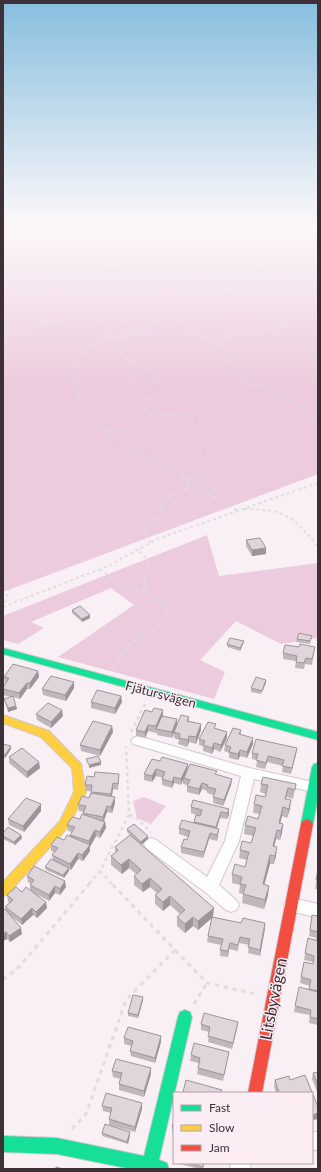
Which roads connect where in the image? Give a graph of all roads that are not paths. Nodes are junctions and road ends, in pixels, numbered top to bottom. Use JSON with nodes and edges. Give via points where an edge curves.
{"nodes":[{"id":1,"x":3,"y":652,"type":"edge"},
{"id":2,"x":3,"y":719,"type":"edge"},
{"id":3,"x":318,"y":736,"type":"edge"},
{"id":4,"x":131,"y":740,"type":"road end"},
{"id":5,"x":318,"y":767,"type":"edge"},
{"id":6,"x":249,"y":773,"type":"junction"},
{"id":7,"x":316,"y":787,"type":"edge"},
{"id":8,"x":151,"y":844,"type":"road end"},
{"id":9,"x":210,"y":887,"type":"junction"},
{"id":10,"x":3,"y":891,"type":"edge"},
{"id":11,"x":231,"y":905,"type":"dead end"},
{"id":12,"x":292,"y":905,"type":"junction"},
{"id":13,"x":318,"y":911,"type":"edge"},
{"id":14,"x":185,"y":1017,"type":"road end"},
{"id":15,"x":255,"y":1092,"type":"edge"},
{"id":16,"x":3,"y":1144,"type":"edge"},
{"id":17,"x":150,"y":1165,"type":"junction"},
{"id":18,"x":161,"y":1169,"type":"edge"}],
"edges":[{"from":1,"to":3,"type":"street","name":"Fjätursvägen"},
{"from":2,"to":10,"type":"street","via":[[45,734],[77,768],[80,792],[64,824]]},
{"from":4,"to":6,"type":"street"},
{"from":5,"to":7,"type":"street","name":"Litsbyvägen"},
{"from":6,"to":7,"type":"street"},
{"from":6,"to":9,"type":"street","via":[[232,841]]},
{"from":7,"to":12,"type":"street","name":"Litsbyvägen"},
{"from":8,"to":9,"type":"street"},
{"from":9,"to":11,"type":"street"},
{"from":12,"to":13,"type":"street"},
{"from":12,"to":15,"type":"street","name":"Litsbyvägen"},
{"from":14,"to":17,"type":"street"},
{"from":16,"to":17,"type":"street","via":[[57,1146]]},
{"from":17,"to":18,"type":"street"}]}
